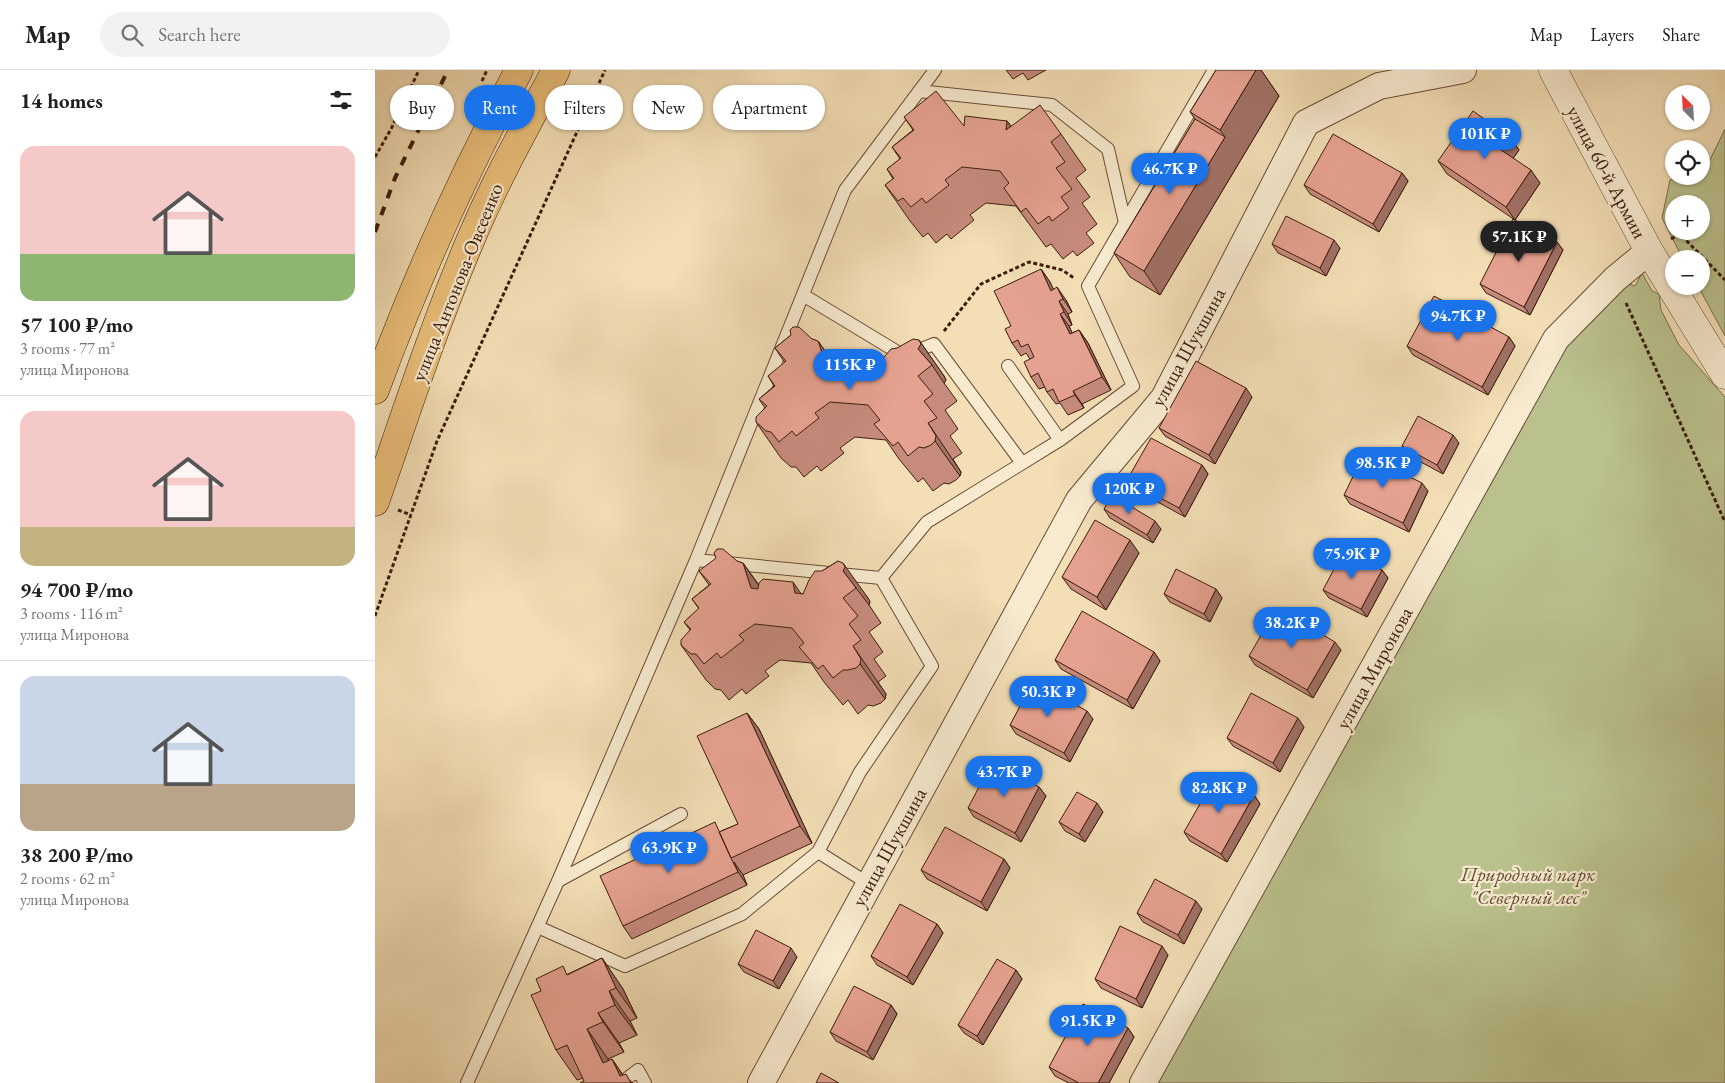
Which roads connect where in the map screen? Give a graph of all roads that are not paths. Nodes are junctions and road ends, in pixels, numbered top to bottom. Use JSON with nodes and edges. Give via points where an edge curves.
{"nodes":[{"id":1,"x":519,"y":70,"type":"edge"},
{"id":2,"x":556,"y":70,"type":"edge"},
{"id":3,"x":935,"y":70,"type":"edge"},
{"id":4,"x":1214,"y":70,"type":"edge"},
{"id":5,"x":1463,"y":70,"type":"edge"},
{"id":6,"x":1553,"y":70,"type":"edge"},
{"id":7,"x":919,"y":91,"type":"junction"},
{"id":8,"x":1125,"y":223,"type":"junction"},
{"id":9,"x":1649,"y":251,"type":"junction"},
{"id":10,"x":803,"y":295,"type":"junction"},
{"id":11,"x":1008,"y":366,"type":"dead end"},
{"id":12,"x":1725,"y":375,"type":"edge"},
{"id":13,"x":375,"y":390,"type":"edge"},
{"id":14,"x":1060,"y":440,"type":"junction"},
{"id":15,"x":1022,"y":463,"type":"junction"},
{"id":16,"x":375,"y":502,"type":"edge"},
{"id":17,"x":697,"y":560,"type":"junction"},
{"id":18,"x":881,"y":578,"type":"junction"},
{"id":19,"x":681,"y":814,"type":"dead end"},
{"id":20,"x":818,"y":852,"type":"junction"},
{"id":21,"x":557,"y":881,"type":"junction"},
{"id":22,"x":869,"y":884,"type":"junction"},
{"id":23,"x":537,"y":927,"type":"junction"},
{"id":24,"x":467,"y":1083,"type":"edge"},
{"id":25,"x":621,"y":1083,"type":"edge"},
{"id":26,"x":645,"y":1083,"type":"edge"},
{"id":27,"x":761,"y":1083,"type":"edge"},
{"id":28,"x":1143,"y":1083,"type":"edge"}],
"edges":[{"from":1,"to":13,"type":"highway","name":"улица Антонова-Овсеенко","via":[[484,135],[401,320]]},
{"from":2,"to":16,"type":"highway","name":"улица Антонова-Овсеенко","via":[[513,149],[468,245]]},
{"from":3,"to":7,"type":"lane"},
{"from":4,"to":8,"type":"lane"},
{"from":5,"to":22,"type":"street","name":"улица Шукшина","via":[[1379,86],[1306,123],[1164,398],[1079,500]]},
{"from":6,"to":9,"type":"street","name":"улица 60-й Армии"},
{"from":7,"to":8,"type":"lane","via":[[1052,106],[1108,149]]},
{"from":7,"to":10,"type":"lane","via":[[845,190]]},
{"from":8,"to":14,"type":"lane","via":[[1089,286],[1133,386]]},
{"from":9,"to":12,"type":"street","name":"улица 60-й Армии"},
{"from":9,"to":28,"type":"street","name":"улица Миронова","via":[[1615,279],[1556,339]]},
{"from":10,"to":15,"type":"lane","via":[[904,356],[934,344]]},
{"from":10,"to":17,"type":"lane"},
{"from":11,"to":14,"type":"lane"},
{"from":14,"to":15,"type":"lane"},
{"from":15,"to":18,"type":"lane","via":[[927,522]]},
{"from":17,"to":18,"type":"lane"},
{"from":17,"to":21,"type":"lane"},
{"from":18,"to":20,"type":"lane","via":[[932,666],[859,772]]},
{"from":19,"to":21,"type":"lane"},
{"from":20,"to":22,"type":"lane"},
{"from":20,"to":23,"type":"lane","via":[[742,914],[625,966]]},
{"from":21,"to":23,"type":"lane"},
{"from":22,"to":27,"type":"street","name":"улица Шукшина"},
{"from":23,"to":24,"type":"lane"},
{"from":25,"to":26,"type":"lane","via":[[638,1070]]}]}
